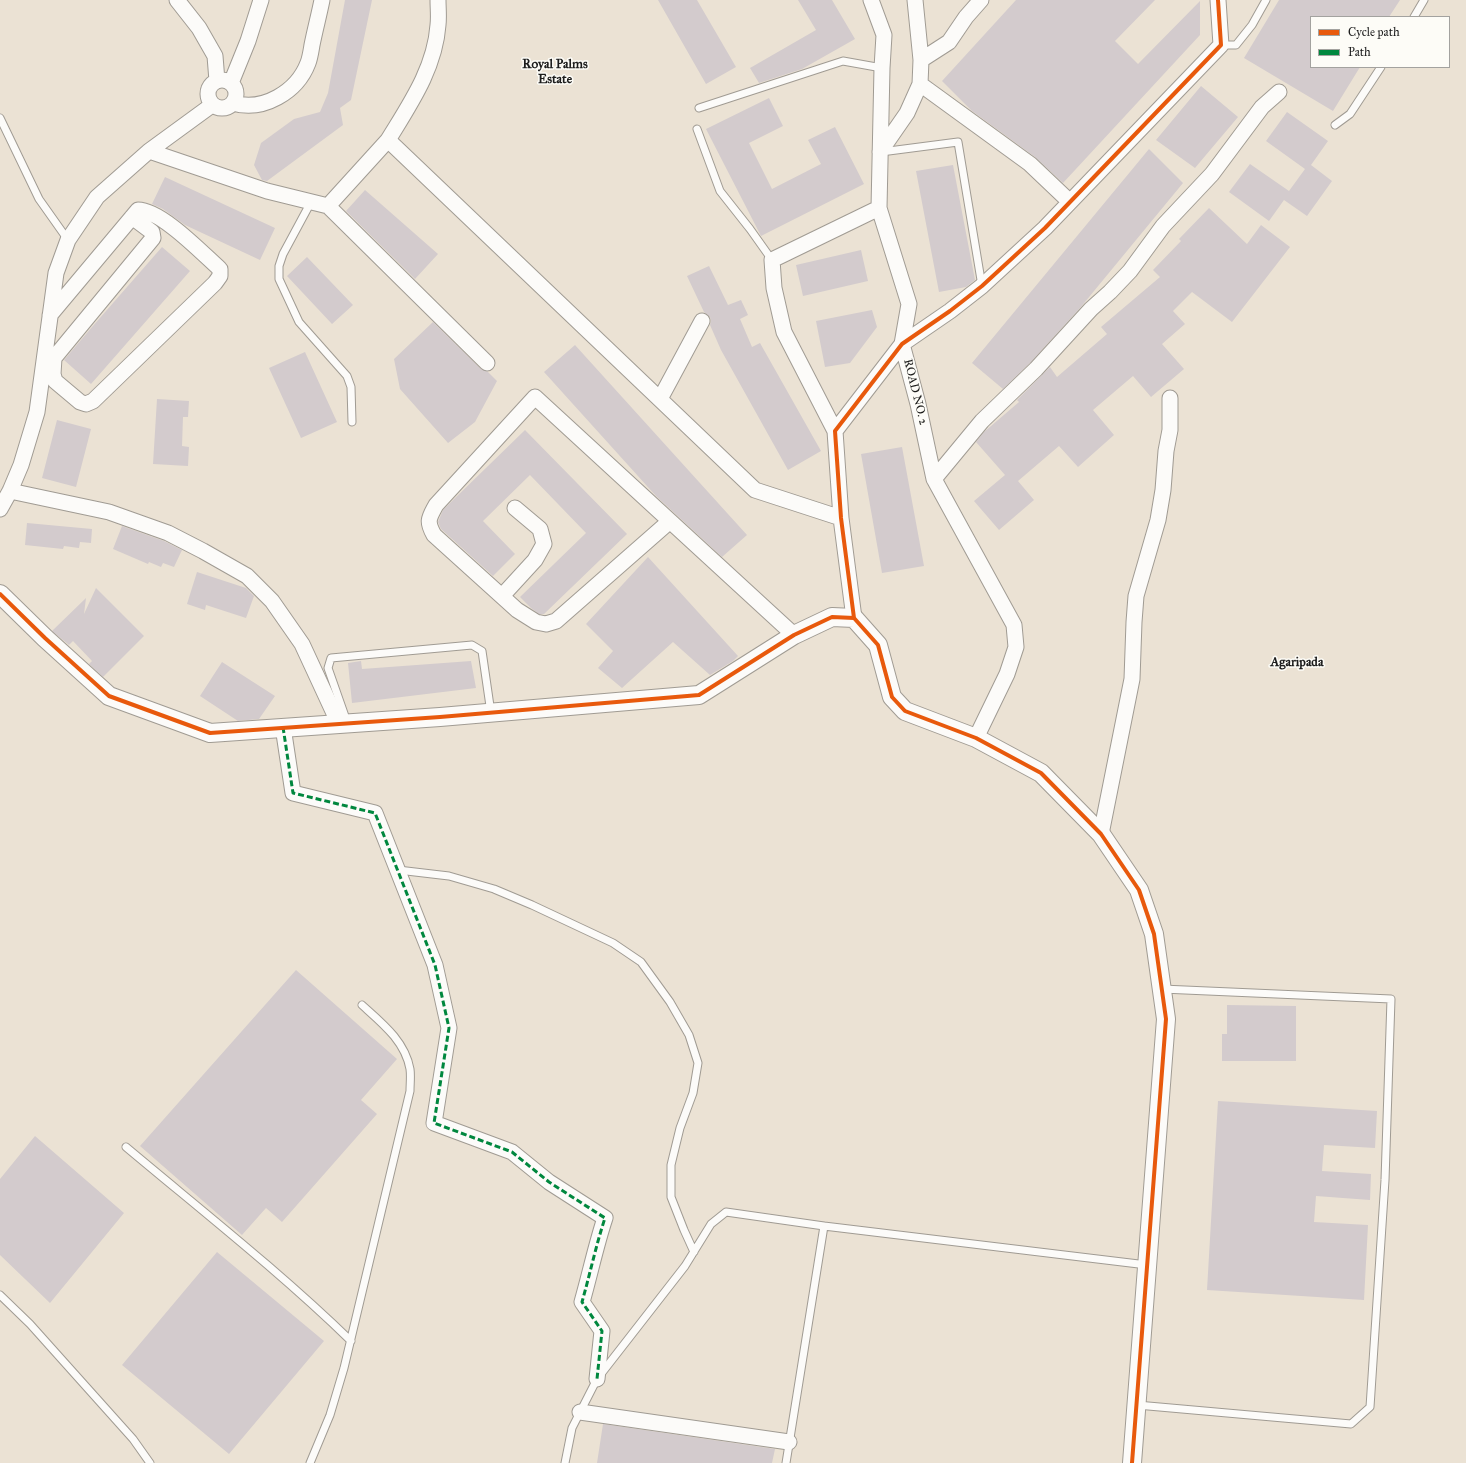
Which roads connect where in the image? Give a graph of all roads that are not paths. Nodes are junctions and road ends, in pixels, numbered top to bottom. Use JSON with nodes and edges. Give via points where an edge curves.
{"nodes":[{"id":1,"x":178,"y":0,"type":"edge"},
{"id":2,"x":261,"y":0,"type":"edge"},
{"id":3,"x":322,"y":0,"type":"edge"},
{"id":4,"x":438,"y":0,"type":"edge"},
{"id":5,"x":871,"y":0,"type":"edge"},
{"id":6,"x":915,"y":0,"type":"edge"},
{"id":7,"x":981,"y":0,"type":"edge"},
{"id":8,"x":1218,"y":0,"type":"edge"},
{"id":9,"x":1266,"y":0,"type":"edge"},
{"id":10,"x":1424,"y":0,"type":"edge"},
{"id":11,"x":1415,"y":16,"type":"edge"},
{"id":12,"x":1221,"y":45,"type":"junction"},
{"id":13,"x":921,"y":60,"type":"junction"},
{"id":14,"x":882,"y":68,"type":"junction"},
{"id":15,"x":1380,"y":68,"type":"edge"},
{"id":16,"x":224,"y":82,"type":"junction"},
{"id":17,"x":920,"y":84,"type":"junction"},
{"id":18,"x":1279,"y":92,"type":"dead end"},
{"id":19,"x":233,"y":103,"type":"junction"},
{"id":20,"x":212,"y":105,"type":"junction"},
{"id":21,"x":699,"y":108,"type":"dead end"},
{"id":22,"x":0,"y":118,"type":"edge"},
{"id":23,"x":1335,"y":125,"type":"dead end"},
{"id":24,"x":697,"y":129,"type":"dead end"},
{"id":25,"x":388,"y":140,"type":"junction"},
{"id":26,"x":149,"y":151,"type":"junction"},
{"id":27,"x":880,"y":152,"type":"junction"},
{"id":28,"x":311,"y":202,"type":"junction"},
{"id":29,"x":1070,"y":202,"type":"junction"},
{"id":30,"x":328,"y":206,"type":"junction"},
{"id":31,"x":879,"y":208,"type":"junction"},
{"id":32,"x":132,"y":217,"type":"junction"},
{"id":33,"x":68,"y":240,"type":"junction"},
{"id":34,"x":772,"y":260,"type":"junction"},
{"id":35,"x":982,"y":286,"type":"junction"},
{"id":36,"x":50,"y":315,"type":"junction"},
{"id":37,"x":702,"y":321,"type":"dead end"},
{"id":38,"x":902,"y":344,"type":"junction"},
{"id":39,"x":487,"y":362,"type":"dead end"},
{"id":40,"x":1170,"y":398,"type":"dead end"},
{"id":41,"x":660,"y":399,"type":"junction"},
{"id":42,"x":352,"y":422,"type":"dead end"},
{"id":43,"x":835,"y":431,"type":"junction"},
{"id":44,"x":934,"y":479,"type":"junction"},
{"id":45,"x":4,"y":500,"type":"edge"},
{"id":46,"x":515,"y":508,"type":"dead end"},
{"id":47,"x":841,"y":518,"type":"junction"},
{"id":48,"x":670,"y":521,"type":"junction"},
{"id":49,"x":0,"y":594,"type":"edge"},
{"id":50,"x":502,"y":596,"type":"junction"},
{"id":51,"x":854,"y":618,"type":"junction"},
{"id":52,"x":794,"y":636,"type":"junction"},
{"id":53,"x":491,"y":713,"type":"junction"},
{"id":54,"x":344,"y":723,"type":"junction"},
{"id":55,"x":283,"y":727,"type":"junction"},
{"id":56,"x":976,"y":738,"type":"junction"},
{"id":57,"x":1101,"y":834,"type":"junction"},
{"id":58,"x":398,"y":870,"type":"junction"},
{"id":59,"x":1162,"y":989,"type":"junction"},
{"id":60,"x":362,"y":1005,"type":"dead end"},
{"id":61,"x":126,"y":1147,"type":"dead end"},
{"id":62,"x":824,"y":1226,"type":"junction"},
{"id":63,"x":694,"y":1252,"type":"junction"},
{"id":64,"x":1147,"y":1265,"type":"junction"},
{"id":65,"x":0,"y":1295,"type":"edge"},
{"id":66,"x":351,"y":1341,"type":"junction"},
{"id":67,"x":597,"y":1379,"type":"junction"},
{"id":68,"x":1136,"y":1405,"type":"junction"},
{"id":69,"x":580,"y":1412,"type":"junction"},
{"id":70,"x":789,"y":1442,"type":"junction"},
{"id":71,"x":150,"y":1463,"type":"edge"},
{"id":72,"x":310,"y":1463,"type":"edge"},
{"id":73,"x":565,"y":1463,"type":"edge"},
{"id":74,"x":786,"y":1463,"type":"edge"},
{"id":75,"x":1132,"y":1463,"type":"edge"}],
"edges":[{"from":1,"to":16,"type":"street","via":[[199,28],[215,56]]},
{"from":2,"to":16,"type":"street","via":[[248,42]]},
{"from":3,"to":19,"type":"street","via":[[308,64],[296,83],[279,97],[254,106]]},
{"from":4,"to":25,"type":"street","via":[[438,25],[430,62],[417,92]]},
{"from":5,"to":14,"type":"street","name":"ROAD NO. 2","via":[[884,35]]},
{"from":6,"to":13,"type":"street"},
{"from":7,"to":13,"type":"street","via":[[949,42]]},
{"from":8,"to":12,"type":"street"},
{"from":9,"to":12,"type":"lane","via":[[1252,25],[1236,45]]},
{"from":10,"to":11,"type":"lane"},
{"from":12,"to":29,"type":"street"},
{"from":13,"to":17,"type":"street"},
{"from":14,"to":21,"type":"lane","via":[[843,61]]},
{"from":14,"to":27,"type":"street","name":"ROAD NO. 2"},
{"from":15,"to":23,"type":"lane","via":[[1350,114]]},
{"from":16,"to":19,"type":"street","via":[[235,89]]},
{"from":16,"to":20,"type":"street","via":[[211,85],[208,92]]},
{"from":17,"to":27,"type":"street","via":[[906,113]]},
{"from":17,"to":29,"type":"street","via":[[1030,164]]},
{"from":18,"to":44,"type":"street","via":[[1262,108],[1212,174],[1163,226],[1130,271],[982,421]]},
{"from":19,"to":20,"type":"street","via":[[220,108]]},
{"from":20,"to":26,"type":"street"},
{"from":22,"to":33,"type":"lane","via":[[40,199]]},
{"from":24,"to":34,"type":"lane","via":[[720,191]]},
{"from":25,"to":30,"type":"street"},
{"from":25,"to":41,"type":"street"},
{"from":26,"to":28,"type":"street","via":[[267,191]]},
{"from":26,"to":33,"type":"street","via":[[97,197]]},
{"from":27,"to":31,"type":"street","name":"ROAD NO. 2"},
{"from":27,"to":35,"type":"lane","via":[[958,142]]},
{"from":28,"to":30,"type":"street"},
{"from":28,"to":42,"type":"lane","via":[[283,254],[279,266],[279,279],[299,322],[348,376],[351,387]]},
{"from":29,"to":35,"type":"street"},
{"from":30,"to":39,"type":"street"},
{"from":31,"to":34,"type":"street"},
{"from":31,"to":38,"type":"street","name":"ROAD NO. 2","via":[[909,304]]},
{"from":32,"to":32,"type":"street","via":[[138,210],[144,210],[171,225],[220,269],[220,276],[215,284],[93,401],[86,404],[55,381],[54,358],[153,238],[152,232]]},
{"from":32,"to":36,"type":"street"},
{"from":33,"to":36,"type":"street","via":[[56,273]]},
{"from":34,"to":43,"type":"street","via":[[774,288],[784,332]]},
{"from":35,"to":38,"type":"street"},
{"from":36,"to":45,"type":"street","via":[[37,412],[21,465]]},
{"from":37,"to":41,"type":"street"},
{"from":38,"to":43,"type":"street"},
{"from":38,"to":44,"type":"street","name":"ROAD NO. 2"},
{"from":40,"to":57,"type":"street","via":[[1170,430],[1163,490],[1158,520],[1136,596],[1132,679]]},
{"from":41,"to":47,"type":"street","via":[[756,490]]},
{"from":43,"to":47,"type":"street"},
{"from":44,"to":56,"type":"street","name":"ROAD NO. 2","via":[[1014,625],[1016,647],[1007,674]]},
{"from":45,"to":54,"type":"street","via":[[109,512],[168,533],[247,576],[272,601],[302,644]]},
{"from":46,"to":50,"type":"street","via":[[540,529],[544,544],[535,560]]},
{"from":47,"to":51,"type":"street"},
{"from":48,"to":50,"type":"street","via":[[556,621],[546,624],[536,622],[517,610]]},
{"from":48,"to":50,"type":"street","via":[[535,397],[436,505],[429,518],[428,526],[434,535]]},
{"from":48,"to":52,"type":"street"},
{"from":49,"to":55,"type":"street","via":[[109,696],[210,733]]},
{"from":51,"to":52,"type":"street","via":[[832,617]]},
{"from":51,"to":56,"type":"street","via":[[878,645],[892,697],[905,711]]},
{"from":52,"to":53,"type":"street","via":[[699,695]]},
{"from":53,"to":54,"type":"street"},
{"from":53,"to":54,"type":"lane","via":[[482,651],[472,645],[331,658],[328,668]]},
{"from":54,"to":55,"type":"street"},
{"from":55,"to":58,"type":"street","via":[[293,793],[375,813]]},
{"from":56,"to":57,"type":"street","via":[[1041,773]]},
{"from":57,"to":59,"type":"street","via":[[1139,890],[1154,934]]},
{"from":58,"to":63,"type":"lane","via":[[449,876],[494,889],[613,943],[641,962],[690,1035],[698,1064],[693,1093],[680,1128],[671,1165],[671,1197]]},
{"from":58,"to":67,"type":"street","via":[[435,965],[449,1028],[434,1123],[512,1152],[549,1182],[605,1218],[582,1302],[602,1331]]},
{"from":59,"to":64,"type":"street","via":[[1166,1019]]},
{"from":59,"to":68,"type":"lane","via":[[1391,999],[1385,1180],[1370,1408],[1351,1424]]},
{"from":60,"to":66,"type":"lane","via":[[388,1028],[403,1049],[410,1069],[410,1091]]},
{"from":61,"to":66,"type":"lane","via":[[247,1248]]},
{"from":62,"to":63,"type":"lane","via":[[726,1212],[711,1224]]},
{"from":62,"to":64,"type":"lane"},
{"from":62,"to":70,"type":"lane"},
{"from":63,"to":67,"type":"lane","via":[[686,1266]]},
{"from":64,"to":68,"type":"street"},
{"from":65,"to":71,"type":"lane","via":[[30,1324],[133,1438]]},
{"from":66,"to":72,"type":"lane","via":[[330,1415]]},
{"from":67,"to":69,"type":"lane"},
{"from":68,"to":75,"type":"street"},
{"from":69,"to":70,"type":"street"},
{"from":69,"to":73,"type":"lane","via":[[572,1428]]},
{"from":70,"to":74,"type":"lane"}]}
